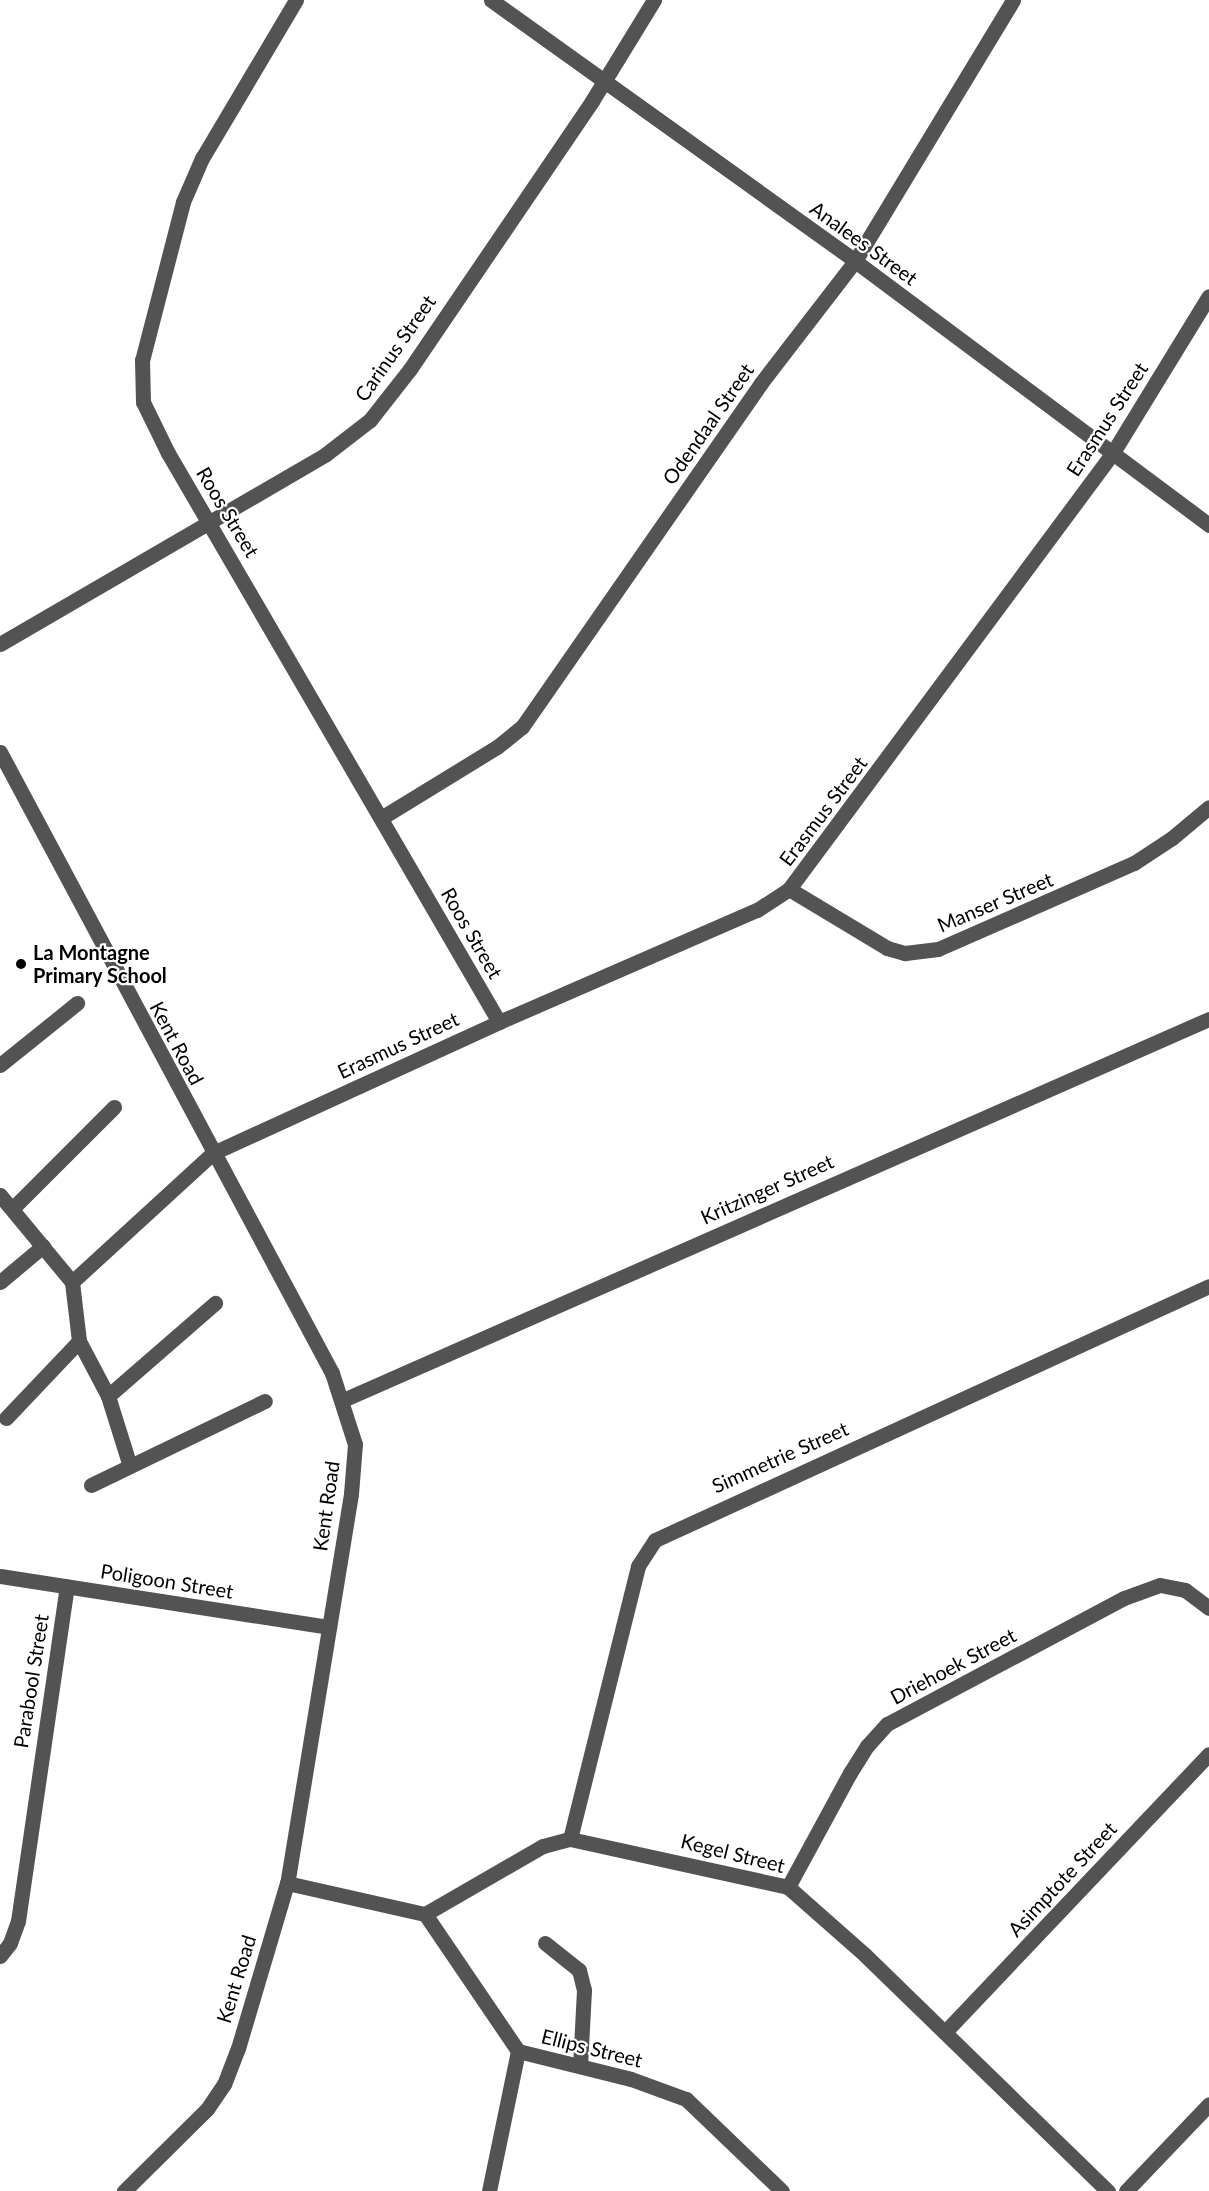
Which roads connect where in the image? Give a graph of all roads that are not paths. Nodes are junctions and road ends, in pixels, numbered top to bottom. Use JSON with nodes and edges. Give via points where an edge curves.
{"nodes":[{"id":1,"x":296,"y":0,"type":"edge"},
{"id":2,"x":492,"y":0,"type":"edge"},
{"id":3,"x":654,"y":0,"type":"edge"},
{"id":4,"x":1013,"y":0,"type":"edge"},
{"id":5,"x":605,"y":82,"type":"junction"},
{"id":6,"x":855,"y":261,"type":"junction"},
{"id":7,"x":1209,"y":296,"type":"edge"},
{"id":8,"x":1112,"y":454,"type":"junction"},
{"id":9,"x":211,"y":522,"type":"junction"},
{"id":10,"x":1209,"y":525,"type":"edge"},
{"id":11,"x":0,"y":644,"type":"edge"},
{"id":12,"x":0,"y":752,"type":"edge"},
{"id":13,"x":1209,"y":807,"type":"edge"},
{"id":14,"x":381,"y":818,"type":"junction"},
{"id":15,"x":789,"y":889,"type":"junction"},
{"id":16,"x":77,"y":1003,"type":"dead end"},
{"id":17,"x":1209,"y":1019,"type":"edge"},
{"id":18,"x":499,"y":1022,"type":"junction"},
{"id":19,"x":0,"y":1065,"type":"edge"},
{"id":20,"x":114,"y":1107,"type":"dead end"},
{"id":21,"x":213,"y":1154,"type":"junction"},
{"id":22,"x":0,"y":1195,"type":"edge"},
{"id":23,"x":13,"y":1208,"type":"junction"},
{"id":24,"x":44,"y":1246,"type":"junction"},
{"id":25,"x":0,"y":1282,"type":"edge"},
{"id":26,"x":72,"y":1282,"type":"junction"},
{"id":27,"x":1209,"y":1286,"type":"edge"},
{"id":28,"x":215,"y":1303,"type":"dead end"},
{"id":29,"x":79,"y":1341,"type":"junction"},
{"id":30,"x":108,"y":1396,"type":"junction"},
{"id":31,"x":265,"y":1401,"type":"dead end"},
{"id":32,"x":343,"y":1401,"type":"junction"},
{"id":33,"x":6,"y":1418,"type":"dead end"},
{"id":34,"x":130,"y":1466,"type":"junction"},
{"id":35,"x":91,"y":1485,"type":"dead end"},
{"id":36,"x":0,"y":1576,"type":"edge"},
{"id":37,"x":67,"y":1587,"type":"junction"},
{"id":38,"x":1209,"y":1608,"type":"edge"},
{"id":39,"x":328,"y":1627,"type":"junction"},
{"id":40,"x":1209,"y":1754,"type":"edge"},
{"id":41,"x":570,"y":1839,"type":"junction"},
{"id":42,"x":287,"y":1883,"type":"junction"},
{"id":43,"x":788,"y":1887,"type":"junction"},
{"id":44,"x":425,"y":1914,"type":"junction"},
{"id":45,"x":545,"y":1943,"type":"dead end"},
{"id":46,"x":0,"y":1956,"type":"edge"},
{"id":47,"x":945,"y":2032,"type":"junction"},
{"id":48,"x":518,"y":2051,"type":"junction"},
{"id":49,"x":580,"y":2066,"type":"junction"},
{"id":50,"x":1209,"y":2104,"type":"edge"},
{"id":51,"x":124,"y":2191,"type":"edge"},
{"id":52,"x":489,"y":2191,"type":"edge"},
{"id":53,"x":782,"y":2191,"type":"edge"},
{"id":54,"x":1108,"y":2191,"type":"edge"},
{"id":55,"x":1126,"y":2191,"type":"edge"}],
"edges":[{"from":1,"to":9,"type":"street","name":"Roos Street","via":[[189,186],[142,360],[143,402],[149,418]]},
{"from":2,"to":5,"type":"street","name":"Analees Street"},
{"from":3,"to":5,"type":"street","name":"Carinus Street"},
{"from":4,"to":6,"type":"street","name":"Odendaal Street"},
{"from":5,"to":6,"type":"street","name":"Analees Street"},
{"from":5,"to":9,"type":"street","name":"Carinus Street","via":[[384,405],[334,448]]},
{"from":6,"to":8,"type":"street","name":"Analees Street"},
{"from":6,"to":14,"type":"street","name":"Odendaal Street","via":[[761,383],[522,727],[497,747]]},
{"from":7,"to":8,"type":"street","name":"Erasmus Street"},
{"from":8,"to":10,"type":"street","name":"Analees Street"},
{"from":8,"to":15,"type":"street","name":"Erasmus Street"},
{"from":9,"to":11,"type":"street","name":"Carinus Street"},
{"from":9,"to":14,"type":"street","name":"Roos Street"},
{"from":12,"to":21,"type":"street","name":"Kent Road"},
{"from":13,"to":15,"type":"street","name":"Manser Street","via":[[1134,863],[938,949],[905,953],[887,948]]},
{"from":14,"to":18,"type":"street","name":"Roos Street"},
{"from":15,"to":18,"type":"street","name":"Erasmus Street","via":[[748,914]]},
{"from":16,"to":19,"type":"street"},
{"from":17,"to":32,"type":"street","name":"Kritzinger Street"},
{"from":18,"to":21,"type":"street","name":"Erasmus Street"},
{"from":20,"to":23,"type":"street"},
{"from":21,"to":26,"type":"street","name":"Erasmus Street"},
{"from":21,"to":32,"type":"street","name":"Kent Road","via":[[332,1373]]},
{"from":22,"to":23,"type":"street"},
{"from":23,"to":24,"type":"street"},
{"from":24,"to":25,"type":"street"},
{"from":24,"to":26,"type":"street"},
{"from":26,"to":29,"type":"street"},
{"from":27,"to":41,"type":"street","name":"Simmetrie Street","via":[[656,1539],[638,1566]]},
{"from":28,"to":30,"type":"street"},
{"from":29,"to":30,"type":"street"},
{"from":29,"to":33,"type":"street"},
{"from":30,"to":34,"type":"street"},
{"from":31,"to":34,"type":"street"},
{"from":32,"to":39,"type":"street","name":"Kent Road","via":[[356,1444],[355,1466]]},
{"from":34,"to":35,"type":"street"},
{"from":36,"to":37,"type":"street","name":"Poligoon Street"},
{"from":37,"to":39,"type":"street","name":"Poligoon Street"},
{"from":37,"to":46,"type":"street","name":"Parabool Street","via":[[18,1921]]},
{"from":38,"to":43,"type":"street","name":"Driehoek Street","via":[[1185,1590],[1160,1585],[1124,1598],[887,1724],[850,1773]]},
{"from":39,"to":42,"type":"street","name":"Kent Road"},
{"from":40,"to":47,"type":"street","name":"Asimptote Street"},
{"from":41,"to":43,"type":"street","name":"Kegel Street"},
{"from":41,"to":44,"type":"street","name":"Kegel Street","via":[[543,1846]]},
{"from":42,"to":44,"type":"street"},
{"from":42,"to":51,"type":"street","name":"Kent Road","via":[[224,2084],[199,2118]]},
{"from":43,"to":47,"type":"street","name":"Kegel Street"},
{"from":44,"to":48,"type":"street","name":"Ellips Street"},
{"from":45,"to":49,"type":"street","via":[[579,1970],[584,1990]]},
{"from":47,"to":54,"type":"street","name":"Kegel Street"},
{"from":48,"to":49,"type":"street","name":"Ellips Street"},
{"from":48,"to":52,"type":"street"},
{"from":49,"to":53,"type":"street","name":"Ellips Street","via":[[686,2099]]},
{"from":50,"to":55,"type":"street"}]}
